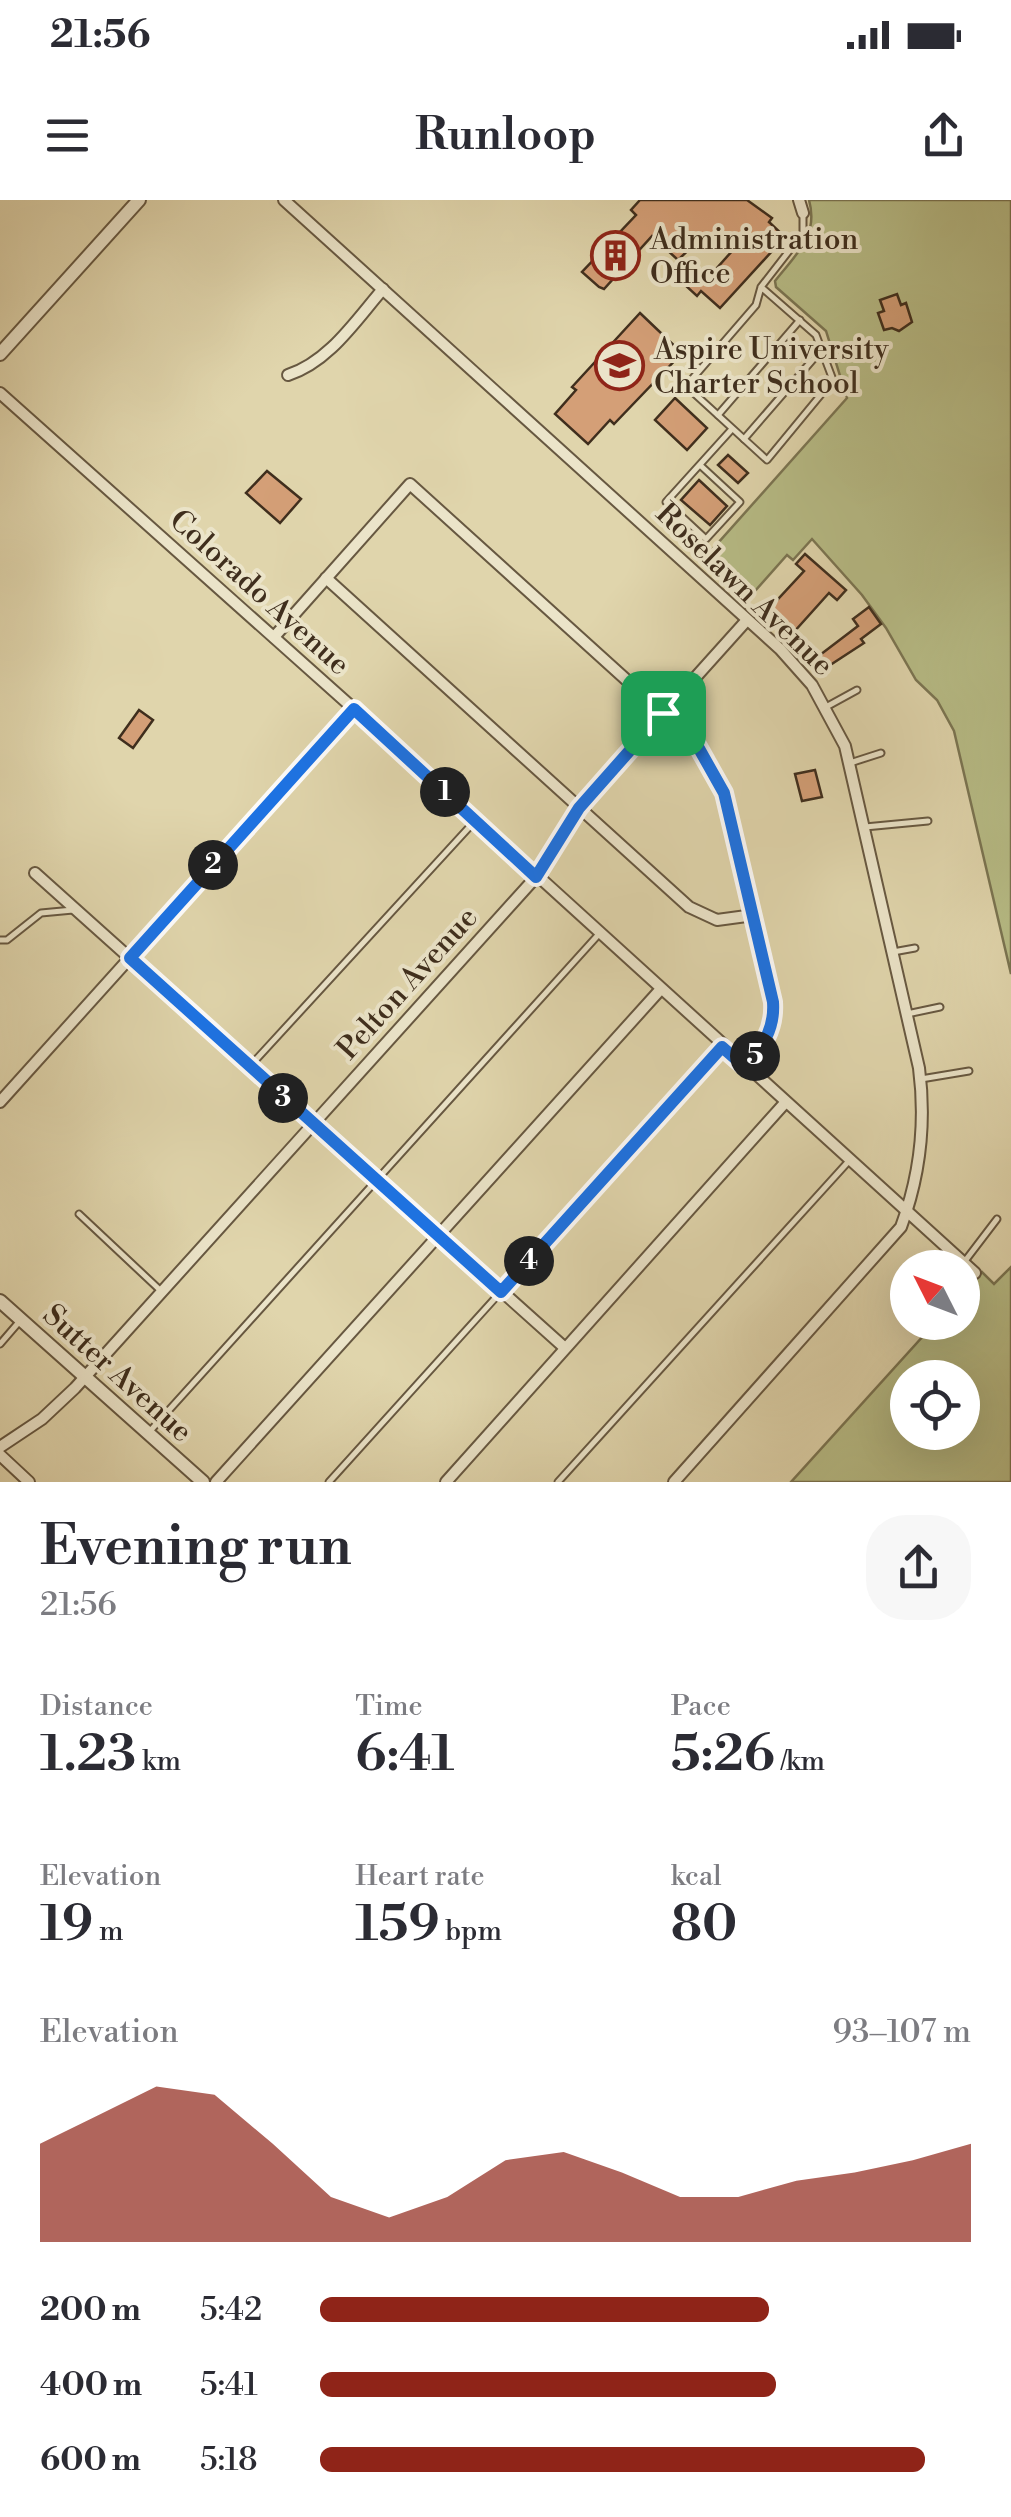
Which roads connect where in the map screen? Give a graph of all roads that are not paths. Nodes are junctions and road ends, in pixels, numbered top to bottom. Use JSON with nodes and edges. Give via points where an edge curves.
{"nodes":[{"id":1,"x":138,"y":200,"type":"edge"},
{"id":2,"x":284,"y":200,"type":"edge"},
{"id":3,"x":799,"y":200,"type":"edge"},
{"id":4,"x":803,"y":214,"type":"joint"},
{"id":5,"x":761,"y":287,"type":"junction"},
{"id":6,"x":383,"y":289,"type":"junction"},
{"id":7,"x":800,"y":320,"type":"junction"},
{"id":8,"x":822,"y":349,"type":"junction"},
{"id":9,"x":0,"y":354,"type":"edge"},
{"id":10,"x":288,"y":375,"type":"dead end"},
{"id":11,"x":0,"y":393,"type":"edge"},
{"id":12,"x":718,"y":414,"type":"junction"},
{"id":13,"x":732,"y":429,"type":"junction"},
{"id":14,"x":744,"y":440,"type":"junction"},
{"id":15,"x":700,"y":465,"type":"junction"},
{"id":16,"x":326,"y":578,"type":"junction"},
{"id":17,"x":748,"y":620,"type":"junction"},
{"id":18,"x":274,"y":637,"type":"junction"},
{"id":19,"x":857,"y":690,"type":"dead end"},
{"id":20,"x":826,"y":707,"type":"junction"},
{"id":21,"x":354,"y":709,"type":"junction"},
{"id":22,"x":663,"y":713,"type":"junction"},
{"id":23,"x":881,"y":753,"type":"dead end"},
{"id":24,"x":850,"y":763,"type":"junction"},
{"id":25,"x":579,"y":808,"type":"junction"},
{"id":26,"x":476,"y":820,"type":"junction"},
{"id":27,"x":928,"y":821,"type":"dead end"},
{"id":28,"x":865,"y":827,"type":"junction"},
{"id":29,"x":35,"y":873,"type":"dead end"},
{"id":30,"x":536,"y":877,"type":"junction"},
{"id":31,"x":76,"y":910,"type":"junction"},
{"id":32,"x":754,"y":915,"type":"junction"},
{"id":33,"x":599,"y":934,"type":"junction"},
{"id":34,"x":0,"y":940,"type":"edge"},
{"id":35,"x":915,"y":948,"type":"dead end"},
{"id":36,"x":893,"y":952,"type":"junction"},
{"id":37,"x":130,"y":958,"type":"junction"},
{"id":38,"x":660,"y":990,"type":"junction"},
{"id":39,"x":940,"y":1007,"type":"dead end"},
{"id":40,"x":908,"y":1014,"type":"junction"},
{"id":41,"x":722,"y":1047,"type":"junction"},
{"id":42,"x":250,"y":1066,"type":"junction"},
{"id":43,"x":745,"y":1067,"type":"junction"},
{"id":44,"x":969,"y":1071,"type":"dead end"},
{"id":45,"x":921,"y":1079,"type":"junction"},
{"id":46,"x":0,"y":1102,"type":"edge"},
{"id":47,"x":784,"y":1104,"type":"junction"},
{"id":48,"x":312,"y":1125,"type":"junction"},
{"id":49,"x":849,"y":1160,"type":"junction"},
{"id":50,"x":376,"y":1179,"type":"junction"},
{"id":51,"x":906,"y":1213,"type":"junction"},
{"id":52,"x":79,"y":1214,"type":"dead end"},
{"id":53,"x":997,"y":1218,"type":"dead end"},
{"id":54,"x":438,"y":1236,"type":"junction"},
{"id":55,"x":948,"y":1250,"type":"edge"},
{"id":56,"x":973,"y":1250,"type":"edge"},
{"id":57,"x":161,"y":1291,"type":"junction"},
{"id":58,"x":501,"y":1292,"type":"junction"},
{"id":59,"x":0,"y":1301,"type":"edge"},
{"id":60,"x":21,"y":1320,"type":"junction"},
{"id":61,"x":0,"y":1344,"type":"edge"},
{"id":62,"x":565,"y":1348,"type":"junction"},
{"id":63,"x":86,"y":1376,"type":"junction"},
{"id":64,"x":149,"y":1432,"type":"junction"},
{"id":65,"x":0,"y":1447,"type":"edge"},
{"id":66,"x":0,"y":1455,"type":"edge"},
{"id":67,"x":28,"y":1482,"type":"edge"},
{"id":68,"x":203,"y":1482,"type":"edge"},
{"id":69,"x":216,"y":1482,"type":"edge"},
{"id":70,"x":329,"y":1482,"type":"edge"},
{"id":71,"x":446,"y":1482,"type":"edge"},
{"id":72,"x":558,"y":1482,"type":"edge"},
{"id":73,"x":674,"y":1482,"type":"edge"}],
"edges":[{"from":1,"to":9,"type":"street"},
{"from":2,"to":6,"type":"street","name":"Roselawn Avenue"},
{"from":3,"to":4,"type":"street"},
{"from":4,"to":5,"type":"lane","via":[[802,236]]},
{"from":5,"to":7,"type":"lane"},
{"from":5,"to":12,"type":"lane","via":[[756,305],[686,386]]},
{"from":6,"to":10,"type":"street","via":[[325,354]]},
{"from":6,"to":17,"type":"street","name":"Roselawn Avenue"},
{"from":7,"to":8,"type":"lane"},
{"from":7,"to":12,"type":"lane"},
{"from":8,"to":14,"type":"lane"},
{"from":8,"to":14,"type":"lane","via":[[834,380],[767,460]]},
{"from":11,"to":18,"type":"street","name":"Colorado Avenue"},
{"from":12,"to":13,"type":"lane"},
{"from":13,"to":14,"type":"lane"},
{"from":13,"to":15,"type":"lane"},
{"from":15,"to":15,"type":"lane","via":[[666,502],[706,539],[740,502]]},
{"from":16,"to":18,"type":"street"},
{"from":16,"to":22,"type":"street","via":[[410,484]]},
{"from":16,"to":25,"type":"street"},
{"from":17,"to":20,"type":"street","name":"Roselawn Avenue","via":[[798,668]]},
{"from":17,"to":22,"type":"street","name":"Pelton Avenue"},
{"from":18,"to":21,"type":"street","name":"Colorado Avenue"},
{"from":19,"to":20,"type":"lane"},
{"from":20,"to":24,"type":"street","name":"Roselawn Avenue"},
{"from":21,"to":26,"type":"street","name":"Colorado Avenue"},
{"from":21,"to":37,"type":"street"},
{"from":22,"to":25,"type":"street","name":"Pelton Avenue"},
{"from":22,"to":32,"type":"street","via":[[697,745],[718,778]]},
{"from":23,"to":24,"type":"lane"},
{"from":24,"to":28,"type":"street","name":"Roselawn Avenue"},
{"from":25,"to":30,"type":"street","name":"Pelton Avenue"},
{"from":25,"to":32,"type":"street","via":[[696,912],[718,920]]},
{"from":26,"to":30,"type":"street","name":"Colorado Avenue"},
{"from":26,"to":42,"type":"lane"},
{"from":27,"to":28,"type":"lane"},
{"from":28,"to":36,"type":"street","name":"Roselawn Avenue"},
{"from":29,"to":31,"type":"street"},
{"from":30,"to":33,"type":"street","name":"Colorado Avenue"},
{"from":30,"to":48,"type":"street","name":"Pelton Avenue"},
{"from":31,"to":34,"type":"lane","via":[[41,913]]},
{"from":31,"to":37,"type":"street"},
{"from":32,"to":43,"type":"street","via":[[774,1014],[769,1035]]},
{"from":33,"to":38,"type":"street","name":"Colorado Avenue"},
{"from":33,"to":50,"type":"lane"},
{"from":35,"to":36,"type":"lane"},
{"from":36,"to":40,"type":"street","name":"Roselawn Avenue"},
{"from":37,"to":42,"type":"street"},
{"from":37,"to":46,"type":"street"},
{"from":38,"to":41,"type":"street","name":"Colorado Avenue"},
{"from":38,"to":54,"type":"street"},
{"from":39,"to":40,"type":"lane"},
{"from":40,"to":45,"type":"street","name":"Roselawn Avenue"},
{"from":41,"to":43,"type":"street","name":"Colorado Avenue"},
{"from":41,"to":58,"type":"lane"},
{"from":42,"to":48,"type":"street"},
{"from":43,"to":47,"type":"street","name":"Colorado Avenue"},
{"from":44,"to":45,"type":"lane"},
{"from":45,"to":51,"type":"street","name":"Roselawn Avenue","via":[[920,1157]]},
{"from":47,"to":49,"type":"street","name":"Colorado Avenue"},
{"from":47,"to":62,"type":"street"},
{"from":48,"to":50,"type":"street"},
{"from":48,"to":57,"type":"street","name":"Pelton Avenue"},
{"from":49,"to":51,"type":"street","name":"Colorado Avenue"},
{"from":49,"to":72,"type":"lane"},
{"from":50,"to":54,"type":"street"},
{"from":50,"to":64,"type":"lane"},
{"from":51,"to":55,"type":"street","name":"Colorado Avenue"},
{"from":51,"to":73,"type":"street","via":[[901,1227]]},
{"from":52,"to":57,"type":"lane"},
{"from":53,"to":56,"type":"lane"},
{"from":54,"to":58,"type":"street"},
{"from":54,"to":69,"type":"street"},
{"from":57,"to":63,"type":"street","name":"Pelton Avenue"},
{"from":58,"to":62,"type":"street"},
{"from":58,"to":70,"type":"lane"},
{"from":59,"to":60,"type":"street","name":"Sutter Avenue"},
{"from":60,"to":61,"type":"lane"},
{"from":60,"to":63,"type":"street","name":"Sutter Avenue"},
{"from":62,"to":71,"type":"street"},
{"from":63,"to":64,"type":"street","name":"Sutter Avenue"},
{"from":63,"to":65,"type":"street","name":"Pelton Avenue","via":[[59,1405]]},
{"from":64,"to":68,"type":"street","name":"Sutter Avenue"},
{"from":66,"to":67,"type":"street"}]}
